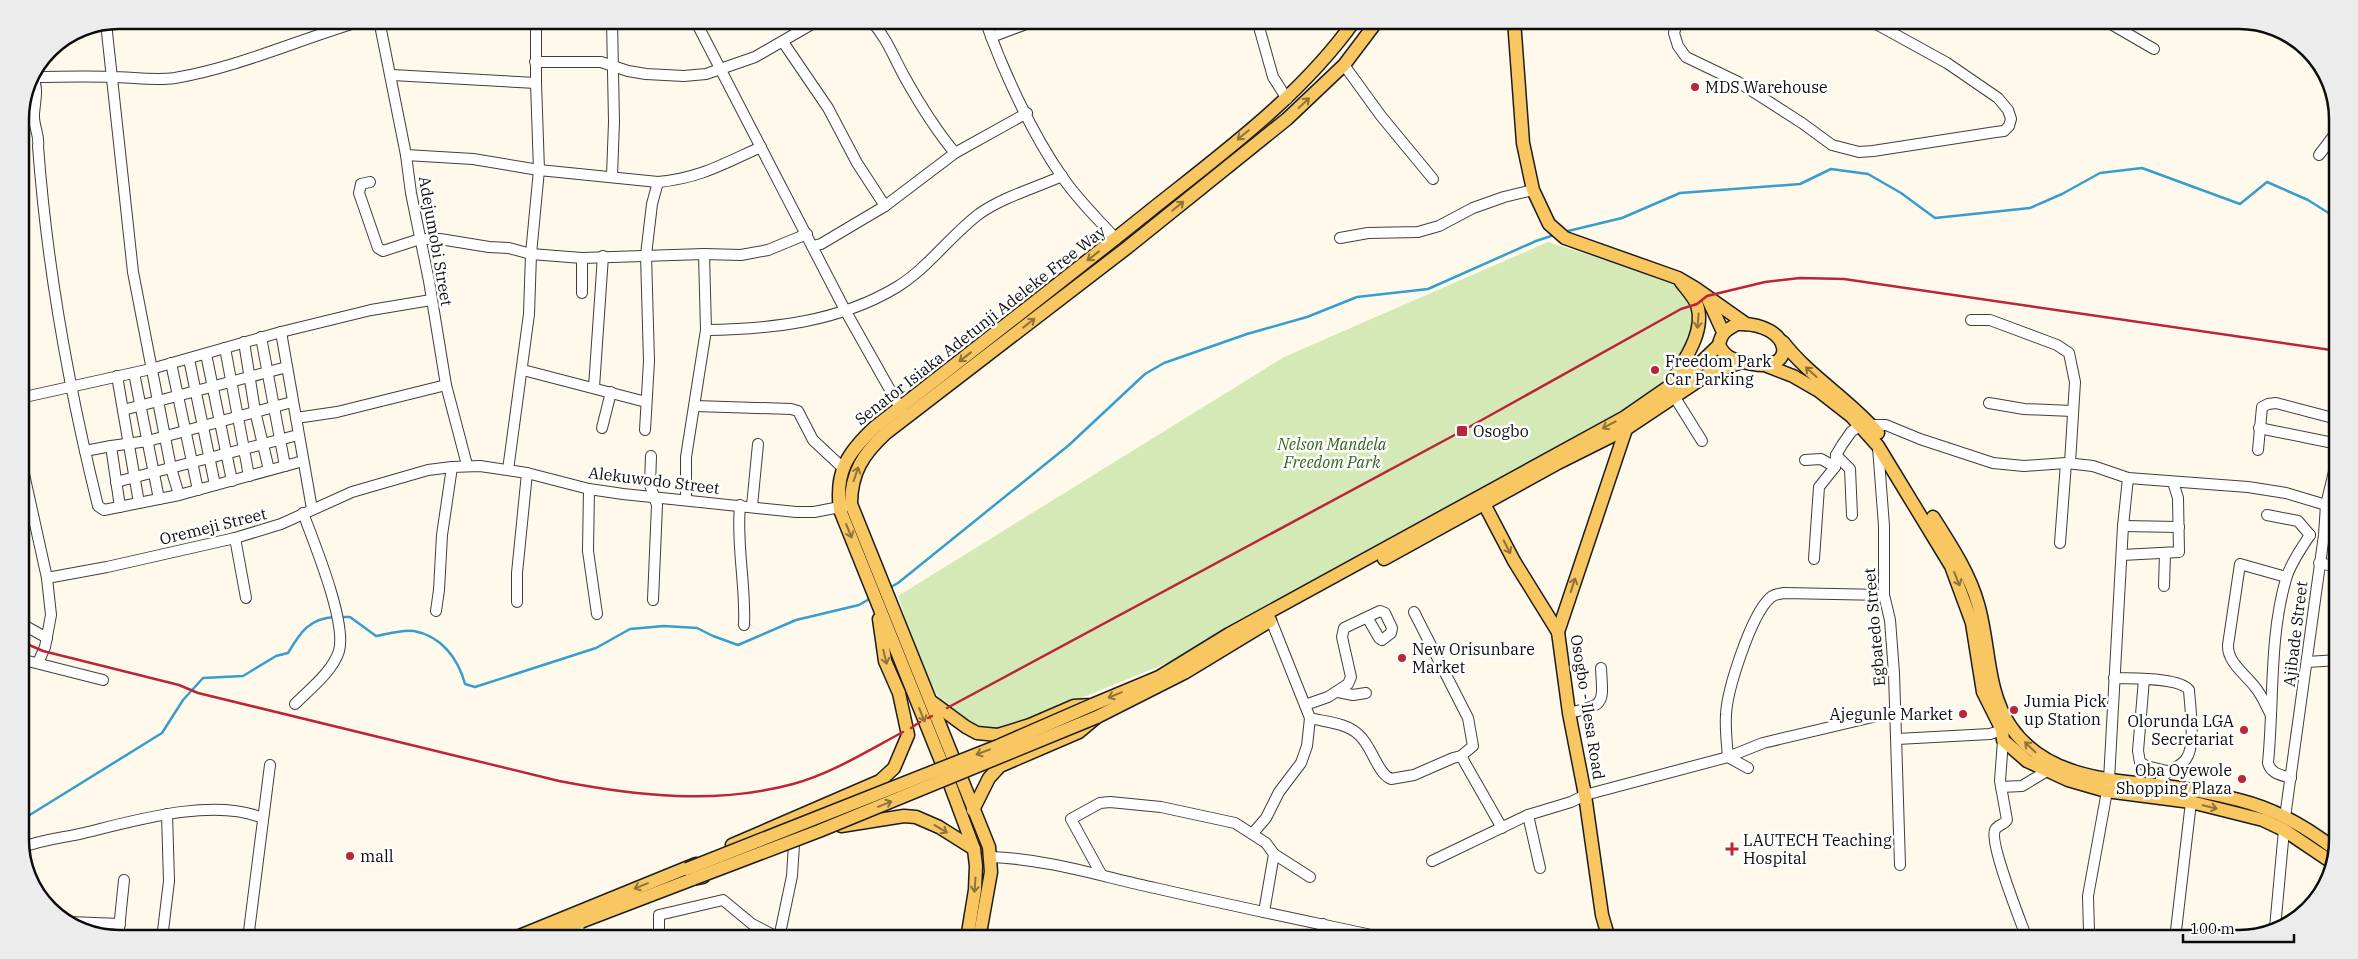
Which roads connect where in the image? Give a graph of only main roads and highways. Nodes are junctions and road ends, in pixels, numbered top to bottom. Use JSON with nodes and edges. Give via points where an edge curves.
{"nodes":[{"id":1,"x":1349,"y":29,"type":"edge"},
{"id":2,"x":1354,"y":29,"type":"edge"},
{"id":3,"x":1372,"y":29,"type":"edge"},
{"id":4,"x":1378,"y":29,"type":"edge"},
{"id":5,"x":1515,"y":29,"type":"edge"},
{"id":6,"x":1341,"y":40,"type":"junction"},
{"id":7,"x":1356,"y":52,"type":"junction"},
{"id":8,"x":1191,"y":178,"type":"junction"},
{"id":9,"x":1200,"y":188,"type":"junction"},
{"id":10,"x":1678,"y":278,"type":"junction"},
{"id":11,"x":1707,"y":297,"type":"junction"},
{"id":12,"x":1746,"y":324,"type":"junction"},
{"id":13,"x":1723,"y":332,"type":"junction"},
{"id":14,"x":1782,"y":342,"type":"junction"},
{"id":15,"x":1719,"y":346,"type":"junction"},
{"id":16,"x":1742,"y":362,"type":"junction"},
{"id":17,"x":1767,"y":366,"type":"junction"},
{"id":18,"x":1670,"y":393,"type":"junction"},
{"id":19,"x":903,"y":413,"type":"junction"},
{"id":20,"x":1865,"y":425,"type":"junction"},
{"id":21,"x":1626,"y":429,"type":"junction"},
{"id":22,"x":1482,"y":499,"type":"junction"},
{"id":23,"x":845,"y":506,"type":"junction"},
{"id":24,"x":880,"y":598,"type":"junction"},
{"id":25,"x":1558,"y":632,"type":"junction"},
{"id":26,"x":932,"y":702,"type":"junction"},
{"id":27,"x":1092,"y":705,"type":"junction"},
{"id":28,"x":1097,"y":717,"type":"junction"},
{"id":29,"x":2107,"y":786,"type":"junction"},
{"id":30,"x":2189,"y":796,"type":"junction"},
{"id":31,"x":973,"y":810,"type":"junction"},
{"id":32,"x":2284,"y":829,"type":"junction"},
{"id":33,"x":2329,"y":845,"type":"edge"},
{"id":34,"x":974,"y":849,"type":"junction"},
{"id":35,"x":2328,"y":859,"type":"edge"},
{"id":36,"x":690,"y":874,"type":"junction"},
{"id":37,"x":537,"y":930,"type":"edge"},
{"id":38,"x":557,"y":930,"type":"edge"},
{"id":39,"x":968,"y":930,"type":"edge"},
{"id":40,"x":981,"y":930,"type":"edge"},
{"id":41,"x":1606,"y":930,"type":"edge"}],
"edges":[{"from":1,"to":6,"type":"main road"},
{"from":2,"to":6,"type":"main road"},
{"from":3,"to":7,"type":"main road"},
{"from":4,"to":7,"type":"main road"},
{"from":5,"to":10,"type":"main road","via":[[1523,143],[1534,190],[1558,234]]},
{"from":6,"to":8,"type":"main road","name":"Senator Isiaka Adetunji Adeleke Free Way","one_way":true,"via":[[1287,99]]},
{"from":9,"to":7,"type":"main road","name":"Senator Isiaka Adetunji Adeleke Free Way","one_way":true,"via":[[1287,119]]},
{"from":8,"to":9,"type":"main road"},
{"from":8,"to":19,"type":"main road","name":"Senator Isiaka Adetunji Adeleke Free Way","one_way":true},
{"from":19,"to":9,"type":"main road","name":"Senator Isiaka Adetunji Adeleke Free Way","one_way":true,"via":[[1128,246]]},
{"from":10,"to":11,"type":"main road"},
{"from":10,"to":18,"type":"main road","one_way":true,"via":[[1694,300],[1699,316],[1689,352]]},
{"from":11,"to":12,"type":"main road"},
{"from":11,"to":13,"type":"main road"},
{"from":12,"to":13,"type":"main road","via":[[1737,324]]},
{"from":12,"to":14,"type":"main road","via":[[1769,331]]},
{"from":13,"to":15,"type":"main road"},
{"from":14,"to":17,"type":"main road","via":[[1784,350],[1781,357]]},
{"from":20,"to":14,"type":"main road","one_way":true},
{"from":15,"to":16,"type":"main road","via":[[1728,358]]},
{"from":15,"to":18,"type":"main road"},
{"from":16,"to":17,"type":"main road"},
{"from":16,"to":18,"type":"main road","via":[[1710,373]]},
{"from":17,"to":20,"type":"main road","via":[[1819,391]]},
{"from":18,"to":21,"type":"main road"},
{"from":18,"to":22,"type":"main road","one_way":true},
{"from":23,"to":19,"type":"main road","name":"Senator Isiaka Adetunji Adeleke Free Way","one_way":true,"via":[[860,462]]},
{"from":19,"to":23,"type":"main road","name":"Senator Isiaka Adetunji Adeleke Free Way","via":[[859,442],[843,468],[838,488]]},
{"from":29,"to":20,"type":"main road","one_way":true,"via":[[2049,762],[2028,747],[2011,727],[1996,697],[1978,604],[1960,559],[1883,439]]},
{"from":20,"to":29,"type":"main road","one_way":true,"via":[[1952,566],[1972,623],[1983,692],[2002,735],[2028,761],[2047,771]]},
{"from":21,"to":22,"type":"main road"},
{"from":25,"to":21,"type":"main road","name":"Osogbo - Ilesa Road","one_way":true},
{"from":22,"to":25,"type":"main road","one_way":true,"via":[[1514,561]]},
{"from":22,"to":27,"type":"main road","one_way":true,"via":[[1229,634],[1159,677]]},
{"from":22,"to":28,"type":"main road","via":[[1184,673]]},
{"from":23,"to":24,"type":"main road","name":"Senator Isiaka Adetunji Adeleke Free Way"},
{"from":24,"to":26,"type":"main road"},
{"from":24,"to":34,"type":"main road","one_way":true},
{"from":24,"to":36,"type":"main road","one_way":true,"via":[[885,661],[899,693],[908,735],[894,768],[880,781],[731,846]]},
{"from":25,"to":41,"type":"main road","name":"Osogbo - Ilesa Road"},
{"from":26,"to":27,"type":"main road","via":[[966,728],[988,735],[1009,732],[1074,706]]},
{"from":26,"to":31,"type":"main road"},
{"from":27,"to":36,"type":"main road","one_way":true,"bridge":true},
{"from":28,"to":31,"type":"main road","via":[[1079,732],[1000,766],[989,778]]},
{"from":36,"to":28,"type":"main road","one_way":true,"bridge":true,"via":[[819,831]]},
{"from":29,"to":30,"type":"main road"},
{"from":29,"to":30,"type":"main road","via":[[2159,786]]},
{"from":30,"to":32,"type":"main road"},
{"from":31,"to":40,"type":"main road","via":[[991,856]]},
{"from":32,"to":33,"type":"main road","via":[[2303,826]]},
{"from":32,"to":35,"type":"main road"},
{"from":36,"to":34,"type":"main road","one_way":true,"via":[[717,875],[848,824],[904,816],[923,819]]},
{"from":34,"to":39,"type":"main road","one_way":true,"via":[[976,866]]},
{"from":36,"to":37,"type":"main road","one_way":true},
{"from":36,"to":38,"type":"main road"}]}
